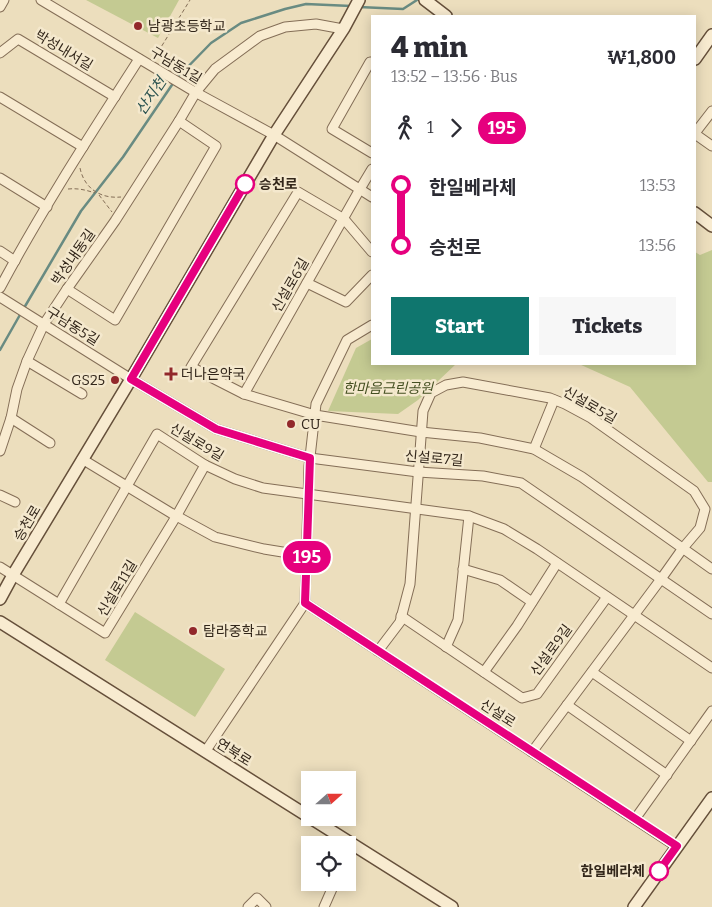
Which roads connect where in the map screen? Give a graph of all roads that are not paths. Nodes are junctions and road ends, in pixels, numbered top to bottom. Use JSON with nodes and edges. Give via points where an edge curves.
{"nodes":[{"id":1,"x":4,"y":0,"type":"edge"},
{"id":2,"x":41,"y":0,"type":"edge"},
{"id":3,"x":359,"y":0,"type":"edge"},
{"id":4,"x":425,"y":0,"type":"edge"},
{"id":5,"x":0,"y":7,"type":"edge"},
{"id":6,"x":445,"y":15,"type":"edge"},
{"id":7,"x":343,"y":28,"type":"junction"},
{"id":8,"x":712,"y":35,"type":"edge"},
{"id":9,"x":0,"y":53,"type":"edge"},
{"id":10,"x":696,"y":58,"type":"edge"},
{"id":11,"x":139,"y":59,"type":"junction"},
{"id":12,"x":371,"y":62,"type":"edge"},
{"id":13,"x":195,"y":92,"type":"junction"},
{"id":14,"x":0,"y":97,"type":"edge"},
{"id":15,"x":115,"y":97,"type":"junction"},
{"id":16,"x":712,"y":111,"type":"edge"},
{"id":17,"x":179,"y":121,"type":"junction"},
{"id":18,"x":696,"y":133,"type":"edge"},
{"id":19,"x":274,"y":135,"type":"junction"},
{"id":20,"x":696,"y":135,"type":"edge"},
{"id":21,"x":712,"y":146,"type":"edge"},
{"id":22,"x":80,"y":151,"type":"junction"},
{"id":23,"x":371,"y":152,"type":"edge"},
{"id":24,"x":371,"y":171,"type":"edge"},
{"id":25,"x":0,"y":178,"type":"edge"},
{"id":26,"x":360,"y":189,"type":"junction"},
{"id":27,"x":371,"y":196,"type":"edge"},
{"id":28,"x":46,"y":207,"type":"junction"},
{"id":29,"x":696,"y":214,"type":"edge"},
{"id":30,"x":344,"y":219,"type":"junction"},
{"id":31,"x":712,"y":226,"type":"edge"},
{"id":32,"x":0,"y":251,"type":"edge"},
{"id":33,"x":371,"y":251,"type":"edge"},
{"id":34,"x":15,"y":261,"type":"junction"},
{"id":35,"x":371,"y":276,"type":"edge"},
{"id":36,"x":307,"y":283,"type":"junction"},
{"id":37,"x":0,"y":288,"type":"edge"},
{"id":38,"x":67,"y":288,"type":"junction"},
{"id":39,"x":4,"y":299,"type":"edge"},
{"id":40,"x":41,"y":322,"type":"junction"},
{"id":41,"x":371,"y":326,"type":"edge"},
{"id":42,"x":27,"y":361,"type":"junction"},
{"id":43,"x":131,"y":379,"type":"junction"},
{"id":44,"x":82,"y":394,"type":"dead end"},
{"id":45,"x":244,"y":394,"type":"junction"},
{"id":46,"x":554,"y":400,"type":"junction"},
{"id":47,"x":315,"y":415,"type":"junction"},
{"id":48,"x":11,"y":418,"type":"junction"},
{"id":49,"x":421,"y":432,"type":"junction"},
{"id":50,"x":50,"y":442,"type":"dead end"},
{"id":51,"x":534,"y":449,"type":"junction"},
{"id":52,"x":0,"y":451,"type":"edge"},
{"id":53,"x":310,"y":458,"type":"junction"},
{"id":54,"x":82,"y":459,"type":"junction"},
{"id":55,"x":205,"y":465,"type":"junction"},
{"id":56,"x":418,"y":472,"type":"junction"},
{"id":57,"x":127,"y":486,"type":"junction"},
{"id":58,"x":308,"y":494,"type":"junction"},
{"id":59,"x":0,"y":495,"type":"edge"},
{"id":60,"x":15,"y":502,"type":"dead end"},
{"id":61,"x":416,"y":509,"type":"junction"},
{"id":62,"x":177,"y":516,"type":"junction"},
{"id":63,"x":469,"y":516,"type":"junction"},
{"id":64,"x":683,"y":548,"type":"junction"},
{"id":65,"x":307,"y":556,"type":"junction"},
{"id":66,"x":557,"y":563,"type":"junction"},
{"id":67,"x":0,"y":567,"type":"edge"},
{"id":68,"x":463,"y":569,"type":"junction"},
{"id":69,"x":712,"y":569,"type":"edge"},
{"id":70,"x":13,"y":575,"type":"junction"},
{"id":71,"x":661,"y":579,"type":"junction"},
{"id":72,"x":607,"y":597,"type":"junction"},
{"id":73,"x":0,"y":599,"type":"edge"},
{"id":74,"x":532,"y":602,"type":"junction"},
{"id":75,"x":305,"y":603,"type":"junction"},
{"id":76,"x":59,"y":604,"type":"junction"},
{"id":77,"x":712,"y":614,"type":"edge"},
{"id":78,"x":634,"y":615,"type":"junction"},
{"id":79,"x":401,"y":616,"type":"junction"},
{"id":80,"x":0,"y":622,"type":"edge"},
{"id":81,"x":446,"y":647,"type":"junction"},
{"id":82,"x":378,"y":651,"type":"junction"},
{"id":83,"x":712,"y":668,"type":"edge"},
{"id":84,"x":484,"y":672,"type":"junction"},
{"id":85,"x":592,"y":672,"type":"junction"},
{"id":86,"x":568,"y":705,"type":"junction"},
{"id":87,"x":712,"y":711,"type":"edge"},
{"id":88,"x":691,"y":741,"type":"junction"},
{"id":89,"x":205,"y":752,"type":"junction"},
{"id":90,"x":532,"y":752,"type":"junction"},
{"id":91,"x":667,"y":775,"type":"junction"},
{"id":92,"x":712,"y":798,"type":"edge"},
{"id":93,"x":635,"y":819,"type":"junction"},
{"id":94,"x":338,"y":836,"type":"edge"},
{"id":95,"x":677,"y":846,"type":"junction"},
{"id":96,"x":356,"y":847,"type":"edge"},
{"id":97,"x":331,"y":891,"type":"edge"},
{"id":98,"x":248,"y":907,"type":"edge"},
{"id":99,"x":266,"y":907,"type":"edge"},
{"id":100,"x":324,"y":907,"type":"edge"},
{"id":101,"x":452,"y":907,"type":"edge"},
{"id":102,"x":634,"y":907,"type":"edge"}],
"edges":[{"from":1,"to":5,"type":"street"},
{"from":2,"to":11,"type":"street","name":"구남동1길"},
{"from":3,"to":7,"type":"main road","name":"승천로"},
{"from":4,"to":6,"type":"main road"},
{"from":7,"to":13,"type":"street","name":"박성내동길","via":[[316,24],[286,27],[260,36],[215,69]]},
{"from":7,"to":19,"type":"main road","name":"승천로"},
{"from":8,"to":10,"type":"main road"},
{"from":9,"to":15,"type":"street","name":"박성내서길","via":[[18,39]]},
{"from":11,"to":13,"type":"street","name":"구남동1길"},
{"from":11,"to":15,"type":"street"},
{"from":12,"to":23,"type":"street","via":[[332,129]]},
{"from":13,"to":17,"type":"street","name":"박성내동길"},
{"from":13,"to":19,"type":"street","name":"구남동1길"},
{"from":14,"to":22,"type":"street"},
{"from":15,"to":22,"type":"street"},
{"from":16,"to":18,"type":"street"},
{"from":17,"to":38,"type":"street","name":"박성내동길","via":[[115,221]]},
{"from":17,"to":38,"type":"street","via":[[216,146],[115,320]]},
{"from":19,"to":26,"type":"street","name":"구남동1길"},
{"from":19,"to":43,"type":"main road","name":"승천로"},
{"from":20,"to":21,"type":"street"},
{"from":22,"to":28,"type":"street"},
{"from":24,"to":26,"type":"street","name":"신설로6길"},
{"from":25,"to":28,"type":"street"},
{"from":26,"to":27,"type":"street","name":"구남동1길"},
{"from":26,"to":30,"type":"street","name":"신설로6길"},
{"from":28,"to":34,"type":"street"},
{"from":29,"to":31,"type":"main road"},
{"from":30,"to":33,"type":"street"},
{"from":30,"to":36,"type":"street","name":"신설로6길"},
{"from":30,"to":45,"type":"street","via":[[298,192],[191,367]]},
{"from":32,"to":34,"type":"street"},
{"from":34,"to":37,"type":"street"},
{"from":35,"to":36,"type":"street","via":[[346,302]]},
{"from":36,"to":45,"type":"street","name":"신설로6길"},
{"from":38,"to":40,"type":"street","name":"박성내동길"},
{"from":39,"to":40,"type":"street","name":"구남동5길"},
{"from":40,"to":42,"type":"street","name":"박성내동길"},
{"from":40,"to":43,"type":"street","name":"구남동5길"},
{"from":41,"to":47,"type":"street","via":[[347,340],[316,404]]},
{"from":42,"to":44,"type":"street"},
{"from":42,"to":48,"type":"street","name":"박성내동길"},
{"from":43,"to":53,"type":"street","name":"신설로7길","via":[[216,429]]},
{"from":43,"to":54,"type":"main road","name":"승천로"},
{"from":45,"to":47,"type":"street"},
{"from":46,"to":49,"type":"street","name":"신설로5길","via":[[463,382],[446,385],[431,393],[423,411]]},
{"from":46,"to":51,"type":"street"},
{"from":46,"to":64,"type":"street","name":"신설로5길","via":[[591,418],[694,491],[705,508],[700,528]]},
{"from":47,"to":49,"type":"street"},
{"from":47,"to":53,"type":"street"},
{"from":48,"to":50,"type":"street"},
{"from":48,"to":52,"type":"street","name":"박성내동길"},
{"from":49,"to":51,"type":"street","via":[[480,438]]},
{"from":49,"to":56,"type":"street"},
{"from":51,"to":64,"type":"street","via":[[582,476]]},
{"from":53,"to":56,"type":"street","name":"신설로7길"},
{"from":53,"to":58,"type":"street"},
{"from":54,"to":57,"type":"street"},
{"from":54,"to":70,"type":"main road","name":"승천로"},
{"from":55,"to":57,"type":"street","name":"신설로9길","via":[[157,434]]},
{"from":55,"to":58,"type":"street","name":"신설로9길","via":[[263,488]]},
{"from":55,"to":62,"type":"street"},
{"from":56,"to":61,"type":"street"},
{"from":56,"to":71,"type":"street","name":"신설로7길","via":[[483,476],[521,483]]},
{"from":57,"to":62,"type":"street"},
{"from":57,"to":76,"type":"street","name":"신설로9길"},
{"from":58,"to":61,"type":"street","name":"신설로9길"},
{"from":58,"to":65,"type":"street"},
{"from":59,"to":60,"type":"street"},
{"from":61,"to":63,"type":"street","name":"신설로9길"},
{"from":61,"to":79,"type":"street","via":[[410,584]]},
{"from":62,"to":65,"type":"street","via":[[215,537]]},
{"from":62,"to":76,"type":"street","name":"신설로11길","via":[[105,633]]},
{"from":63,"to":66,"type":"street","name":"신설로9길","via":[[504,529]]},
{"from":63,"to":68,"type":"street"},
{"from":64,"to":69,"type":"street"},
{"from":64,"to":71,"type":"street","name":"신설로5길"},
{"from":65,"to":75,"type":"street"},
{"from":66,"to":72,"type":"street","name":"신설로9길"},
{"from":66,"to":74,"type":"street"},
{"from":67,"to":70,"type":"street"},
{"from":68,"to":74,"type":"street","via":[[500,580]]},
{"from":68,"to":81,"type":"street","via":[[458,620]]},
{"from":70,"to":73,"type":"main road","name":"승천로"},
{"from":70,"to":76,"type":"street","name":"신설로11길"},
{"from":71,"to":77,"type":"street","name":"신설로7길"},
{"from":71,"to":78,"type":"street","name":"신설로5길"},
{"from":72,"to":78,"type":"street","name":"신설로9길"},
{"from":72,"to":84,"type":"street","name":"신설로9길","via":[[537,694],[522,698]]},
{"from":74,"to":84,"type":"street"},
{"from":75,"to":82,"type":"street","name":"신설로"},
{"from":75,"to":89,"type":"street"},
{"from":78,"to":83,"type":"street","name":"신설로9길"},
{"from":78,"to":85,"type":"street","name":"신설로5길"},
{"from":79,"to":81,"type":"street","name":"신설로9길"},
{"from":79,"to":82,"type":"street"},
{"from":80,"to":89,"type":"main road","name":"연북로"},
{"from":81,"to":84,"type":"street","name":"신설로9길"},
{"from":82,"to":90,"type":"street","name":"신설로"},
{"from":85,"to":86,"type":"street","name":"신설로5길"},
{"from":85,"to":88,"type":"street"},
{"from":86,"to":90,"type":"street","name":"신설로5길"},
{"from":86,"to":91,"type":"street"},
{"from":87,"to":88,"type":"street"},
{"from":88,"to":91,"type":"street"},
{"from":89,"to":94,"type":"main road","name":"연북로"},
{"from":90,"to":93,"type":"street","name":"신설로"},
{"from":91,"to":93,"type":"street"},
{"from":92,"to":95,"type":"main road"},
{"from":93,"to":95,"type":"street","name":"신설로"},
{"from":95,"to":102,"type":"main road"},
{"from":96,"to":101,"type":"main road","name":"연북로"},
{"from":97,"to":100,"type":"street"},
{"from":98,"to":99,"type":"street","via":[[257,898]]}]}
